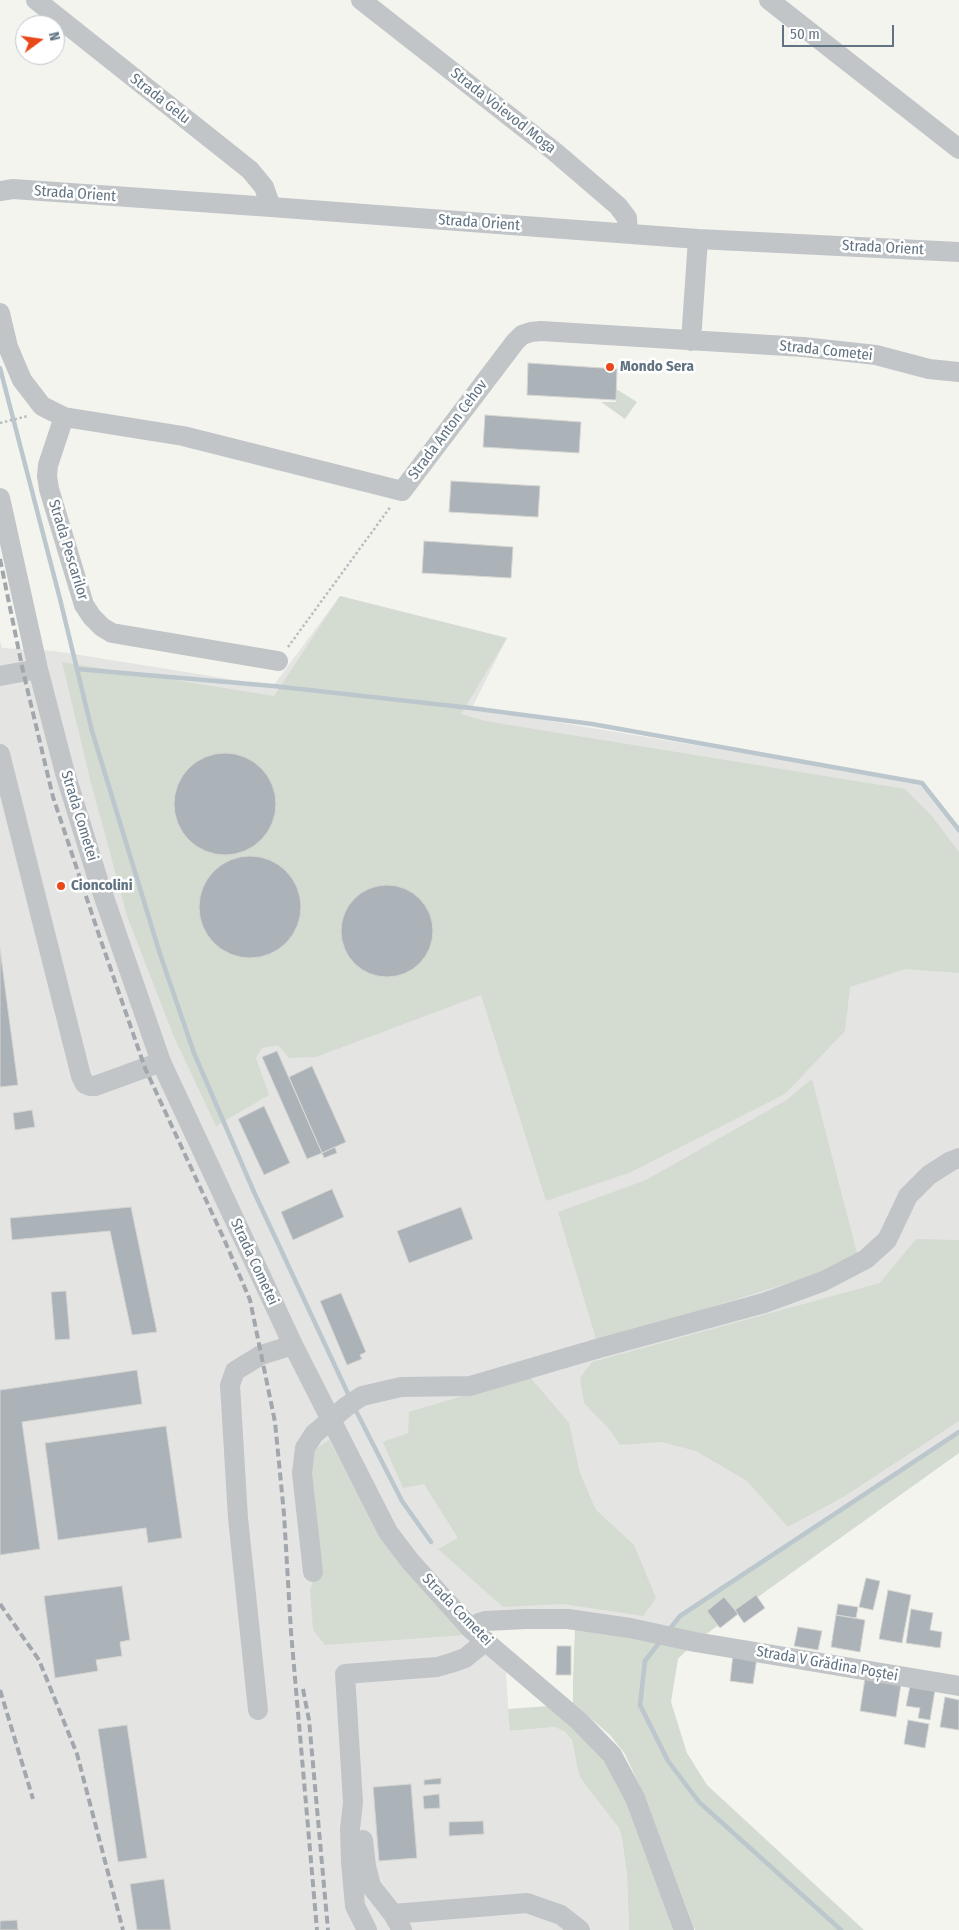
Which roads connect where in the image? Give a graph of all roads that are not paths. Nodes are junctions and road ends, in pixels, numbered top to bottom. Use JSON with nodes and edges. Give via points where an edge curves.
{"nodes":[{"id":1,"x":36,"y":0,"type":"edge"},
{"id":2,"x":361,"y":0,"type":"edge"},
{"id":3,"x":770,"y":0,"type":"edge"},
{"id":4,"x":959,"y":150,"type":"edge"},
{"id":5,"x":0,"y":191,"type":"edge"},
{"id":6,"x":271,"y":207,"type":"junction"},
{"id":7,"x":628,"y":233,"type":"junction"},
{"id":8,"x":698,"y":239,"type":"junction"},
{"id":9,"x":959,"y":252,"type":"edge"},
{"id":10,"x":0,"y":313,"type":"edge"},
{"id":11,"x":691,"y":341,"type":"junction"},
{"id":12,"x":959,"y":372,"type":"edge"},
{"id":13,"x":64,"y":418,"type":"junction"},
{"id":14,"x":0,"y":498,"type":"edge"},
{"id":15,"x":278,"y":661,"type":"road end"},
{"id":16,"x":38,"y":668,"type":"junction"},
{"id":17,"x":0,"y":676,"type":"edge"},
{"id":18,"x":0,"y":754,"type":"edge"},
{"id":19,"x":161,"y":1062,"type":"junction"},
{"id":20,"x":959,"y":1158,"type":"edge"},
{"id":21,"x":293,"y":1345,"type":"junction"},
{"id":22,"x":331,"y":1420,"type":"junction"},
{"id":23,"x":313,"y":1572,"type":"dead end"},
{"id":24,"x":479,"y":1635,"type":"junction"},
{"id":25,"x":959,"y":1686,"type":"edge"},
{"id":26,"x":258,"y":1710,"type":"dead end"},
{"id":27,"x":353,"y":1802,"type":"junction"},
{"id":28,"x":397,"y":1922,"type":"edge"},
{"id":29,"x":367,"y":1930,"type":"edge"},
{"id":30,"x":580,"y":1930,"type":"edge"},
{"id":31,"x":684,"y":1930,"type":"edge"}],
"edges":[{"from":1,"to":6,"type":"street","name":"Strada Gelu","via":[[250,170],[264,187]]},
{"from":2,"to":7,"type":"street","name":"Strada Voievod Moga","via":[[618,206],[626,218]]},
{"from":3,"to":4,"type":"street"},
{"from":5,"to":6,"type":"street","name":"Strada Orient","via":[[13,189]]},
{"from":6,"to":7,"type":"street","name":"Strada Orient"},
{"from":7,"to":8,"type":"street","name":"Strada Orient"},
{"from":8,"to":9,"type":"street","name":"Strada Orient"},
{"from":8,"to":11,"type":"street"},
{"from":10,"to":13,"type":"street","via":[[8,347],[22,380],[42,406]]},
{"from":11,"to":12,"type":"street","name":"Strada Cometei","via":[[876,355],[929,369]]},
{"from":11,"to":13,"type":"street","name":"Strada Anton Cehov","via":[[541,331],[522,335],[402,490],[183,436]]},
{"from":13,"to":15,"type":"street","name":"Strada Pescarilor","via":[[47,476],[84,605],[92,617],[112,632]]},
{"from":14,"to":16,"type":"street","name":"Strada Cometei"},
{"from":16,"to":17,"type":"street"},
{"from":16,"to":19,"type":"street","name":"Strada Cometei","via":[[65,773],[98,880]]},
{"from":18,"to":19,"type":"street","via":[[85,1084],[95,1086]]},
{"from":19,"to":21,"type":"street","name":"Strada Cometei"},
{"from":20,"to":22,"type":"street","via":[[929,1175],[908,1196],[887,1240],[866,1260],[824,1281],[764,1303],[470,1386],[401,1387],[362,1396]]},
{"from":21,"to":22,"type":"street","name":"Strada Cometei"},
{"from":21,"to":26,"type":"street","via":[[262,1355],[235,1371],[230,1386],[238,1518]]},
{"from":22,"to":23,"type":"street","via":[[314,1434],[304,1448],[302,1474]]},
{"from":22,"to":24,"type":"street","name":"Strada Cometei","via":[[388,1532],[410,1561]]},
{"from":24,"to":25,"type":"street","name":"Strada V Grădina Poștei","via":[[479,1623],[485,1621],[568,1619]]},
{"from":24,"to":27,"type":"street","name":"Strada V Grădina Poștei","via":[[465,1658],[452,1664],[345,1674]]},
{"from":24,"to":31,"type":"street","name":"Strada Cometei","via":[[579,1721],[612,1755],[634,1798]]},
{"from":27,"to":28,"type":"street","via":[[371,1886]]},
{"from":27,"to":29,"type":"street","via":[[351,1846],[356,1906]]},
{"from":28,"to":30,"type":"street","via":[[527,1903],[561,1915]]}]}
